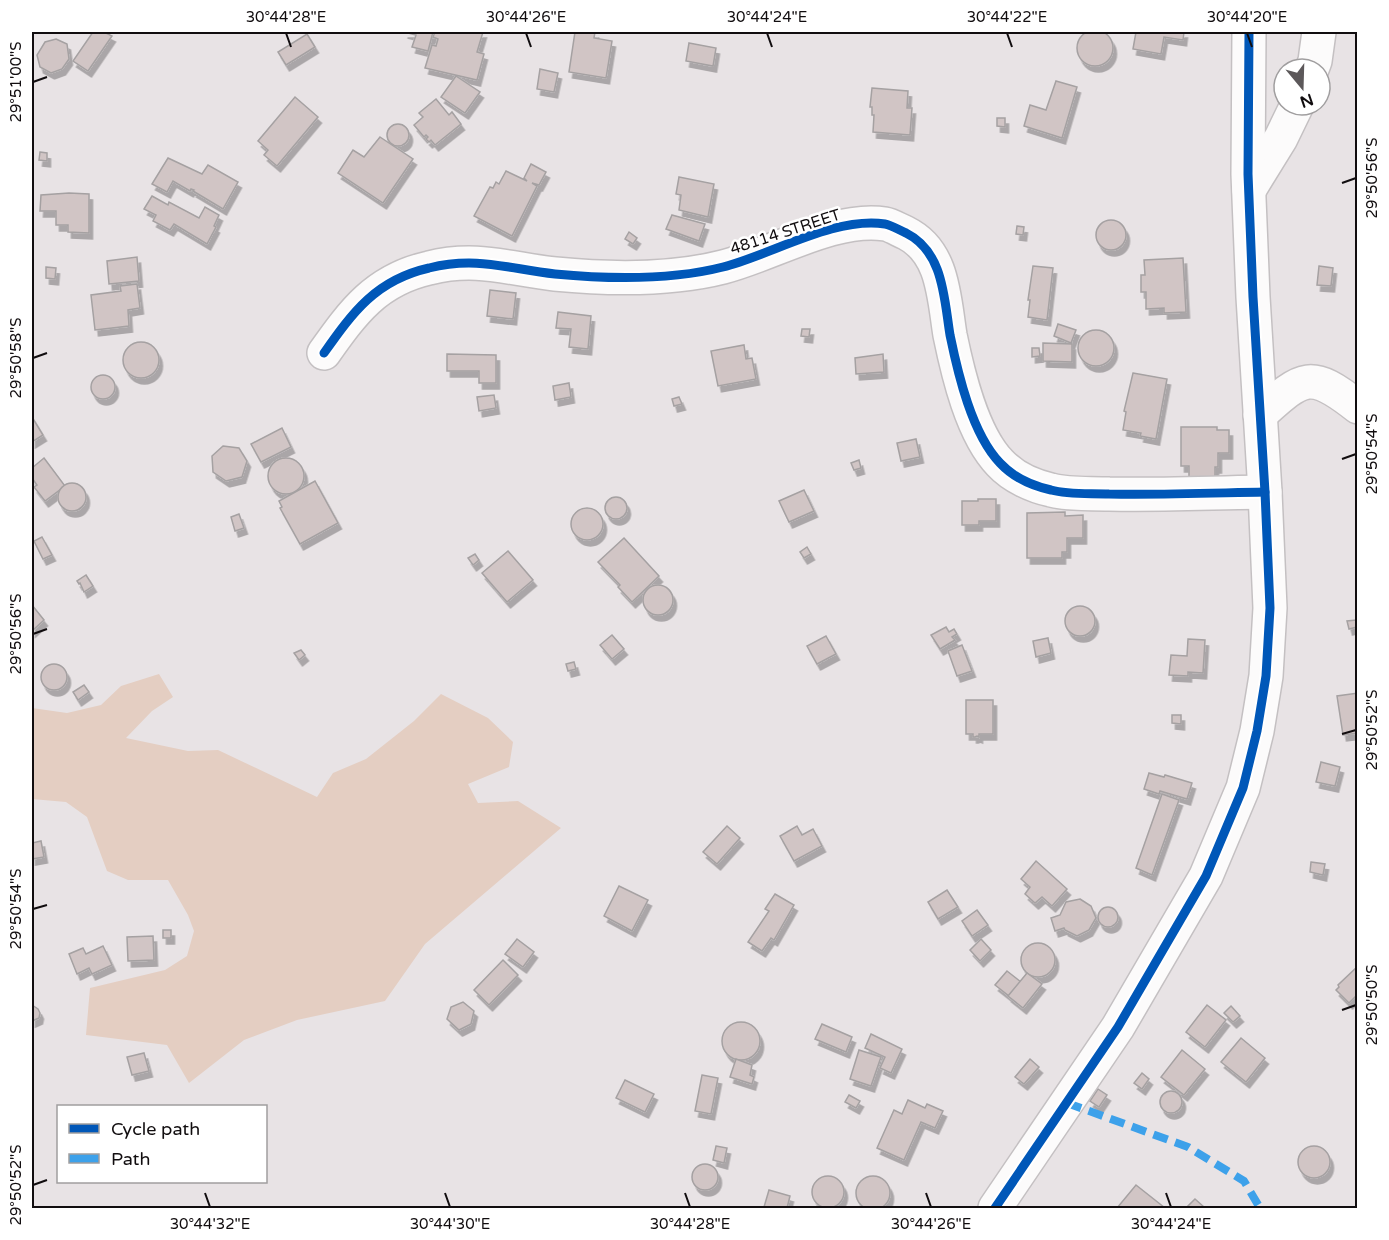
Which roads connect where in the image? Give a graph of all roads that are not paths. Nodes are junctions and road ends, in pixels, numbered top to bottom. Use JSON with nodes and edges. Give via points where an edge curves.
{"nodes":[{"id":1,"x":1249,"y":32,"type":"edge"},
{"id":2,"x":1319,"y":32,"type":"edge"},
{"id":3,"x":1316,"y":57,"type":"edge"},
{"id":4,"x":1291,"y":117,"type":"edge"},
{"id":5,"x":1248,"y":190,"type":"junction"},
{"id":6,"x":324,"y":353,"type":"dead end"},
{"id":7,"x":1358,"y":407,"type":"edge"},
{"id":8,"x":1260,"y":415,"type":"junction"},
{"id":9,"x":1266,"y":492,"type":"junction"},
{"id":10,"x":994,"y":1209,"type":"edge"}],
"edges":[{"from":1,"to":5,"type":"street"},
{"from":2,"to":3,"type":"street"},
{"from":4,"to":5,"type":"street"},
{"from":5,"to":8,"type":"street"},
{"from":6,"to":9,"type":"street","name":"48114 STREET","via":[[364,301],[395,279],[428,268],[464,262],[578,275],[682,273],[723,267],[831,229],[886,224],[910,235],[937,267],[967,400],[985,444],[1001,465],[1026,482],[1053,491],[1138,495]]},
{"from":7,"to":8,"type":"street","via":[[1320,382],[1301,382]]},
{"from":8,"to":9,"type":"street"},
{"from":9,"to":10,"type":"street","via":[[1270,608],[1266,676],[1243,788],[1206,876],[1118,1027]]}]}
